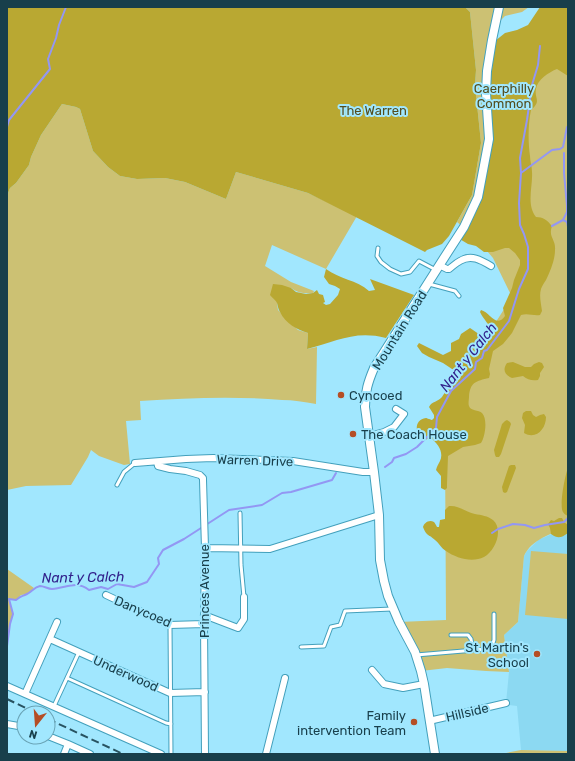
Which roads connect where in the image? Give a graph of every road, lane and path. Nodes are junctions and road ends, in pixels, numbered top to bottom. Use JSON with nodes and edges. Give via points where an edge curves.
{"nodes":[{"id":1,"x":498,"y":7,"type":"edge"},
{"id":2,"x":378,"y":248,"type":"dead end"},
{"id":3,"x":491,"y":266,"type":"dead end"},
{"id":4,"x":438,"y":268,"type":"junction"},
{"id":5,"x":427,"y":284,"type":"junction"},
{"id":6,"x":459,"y":296,"type":"dead end"},
{"id":7,"x":396,"y":409,"type":"dead end"},
{"id":8,"x":369,"y":436,"type":"junction"},
{"id":9,"x":157,"y":462,"type":"junction"},
{"id":10,"x":135,"y":463,"type":"joint"},
{"id":11,"x":374,"y":472,"type":"junction"},
{"id":12,"x":117,"y":485,"type":"dead end"},
{"id":13,"x":240,"y":513,"type":"dead end"},
{"id":14,"x":378,"y":515,"type":"junction"},
{"id":15,"x":205,"y":548,"type":"junction"},
{"id":16,"x":240,"y":549,"type":"junction"},
{"id":17,"x":106,"y":595,"type":"dead end"},
{"id":18,"x":244,"y":597,"type":"joint"},
{"id":19,"x":393,"y":608,"type":"junction"},
{"id":20,"x":494,"y":614,"type":"dead end"},
{"id":21,"x":204,"y":615,"type":"junction"},
{"id":22,"x":57,"y":622,"type":"dead end"},
{"id":23,"x":204,"y":624,"type":"junction"},
{"id":24,"x":170,"y":625,"type":"junction"},
{"id":25,"x":451,"y":635,"type":"dead end"},
{"id":26,"x":50,"y":639,"type":"junction"},
{"id":27,"x":301,"y":646,"type":"dead end"},
{"id":28,"x":473,"y":650,"type":"junction"},
{"id":29,"x":79,"y":652,"type":"junction"},
{"id":30,"x":416,"y":655,"type":"junction"},
{"id":31,"x":372,"y":670,"type":"dead end"},
{"id":32,"x":67,"y":678,"type":"junction"},
{"id":33,"x":285,"y":678,"type":"dead end"},
{"id":34,"x":424,"y":684,"type":"junction"},
{"id":35,"x":7,"y":686,"type":"edge"},
{"id":36,"x":205,"y":692,"type":"junction"},
{"id":37,"x":170,"y":693,"type":"junction"},
{"id":38,"x":25,"y":694,"type":"junction"},
{"id":39,"x":506,"y":703,"type":"dead end"},
{"id":40,"x":52,"y":705,"type":"edge"},
{"id":41,"x":54,"y":705,"type":"edge"},
{"id":42,"x":56,"y":707,"type":"edge"},
{"id":43,"x":429,"y":721,"type":"junction"},
{"id":44,"x":171,"y":724,"type":"junction"},
{"id":45,"x":56,"y":739,"type":"edge"},
{"id":46,"x":68,"y":744,"type":"junction"},
{"id":47,"x":64,"y":754,"type":"edge"},
{"id":48,"x":90,"y":754,"type":"edge"},
{"id":49,"x":161,"y":754,"type":"edge"},
{"id":50,"x":171,"y":754,"type":"edge"},
{"id":51,"x":205,"y":754,"type":"edge"},
{"id":52,"x":266,"y":754,"type":"edge"},
{"id":53,"x":434,"y":754,"type":"edge"}],
"edges":[{"from":1,"to":4,"type":"main road","name":"Mountain Road","via":[[487,71],[489,139],[478,197],[464,227]]},
{"from":2,"to":4,"type":"lane","via":[[377,256],[380,262],[401,274],[410,272],[419,260]]},
{"from":3,"to":4,"type":"street","via":[[480,260],[467,258],[449,269]]},
{"from":4,"to":5,"type":"main road","name":"Mountain Road"},
{"from":5,"to":6,"type":"lane","via":[[455,291]]},
{"from":5,"to":8,"type":"main road","name":"Mountain Road","via":[[369,380],[365,395]]},
{"from":7,"to":8,"type":"street","via":[[404,414],[394,427]]},
{"from":8,"to":11,"type":"main road","name":"Mountain Road"},
{"from":9,"to":10,"type":"street","name":"Warren Drive"},
{"from":9,"to":11,"type":"street","name":"Warren Drive","via":[[213,458],[293,461]]},
{"from":9,"to":15,"type":"street","name":"Princes Avenue","via":[[158,466],[196,473],[203,478]]},
{"from":10,"to":12,"type":"lane","via":[[124,472]]},
{"from":11,"to":14,"type":"main road","name":"Mountain Road"},
{"from":13,"to":16,"type":"lane"},
{"from":14,"to":16,"type":"street","via":[[270,549]]},
{"from":14,"to":19,"type":"main road","name":"Mountain Road","via":[[380,560]]},
{"from":15,"to":16,"type":"street"},
{"from":15,"to":21,"type":"street","name":"Princes Avenue"},
{"from":16,"to":18,"type":"lane"},
{"from":17,"to":24,"type":"street","name":"Danycoed"},
{"from":18,"to":21,"type":"street","via":[[244,619],[238,628]]},
{"from":19,"to":27,"type":"lane","via":[[345,611],[340,625],[331,627],[324,646]]},
{"from":19,"to":30,"type":"main road","name":"Mountain Road"},
{"from":20,"to":28,"type":"lane","via":[[493,643],[487,649]]},
{"from":21,"to":23,"type":"street","name":"Princes Avenue"},
{"from":22,"to":26,"type":"street"},
{"from":23,"to":24,"type":"street","name":"Danycoed"},
{"from":23,"to":36,"type":"street","name":"Princes Avenue"},
{"from":24,"to":37,"type":"lane"},
{"from":25,"to":28,"type":"lane","via":[[470,637]]},
{"from":26,"to":29,"type":"street","name":"Underwood"},
{"from":26,"to":38,"type":"street"},
{"from":28,"to":30,"type":"lane"},
{"from":29,"to":32,"type":"lane"},
{"from":29,"to":37,"type":"street","name":"Underwood"},
{"from":30,"to":34,"type":"main road","name":"Mountain Road"},
{"from":31,"to":34,"type":"street","via":[[384,684],[403,688]]},
{"from":32,"to":41,"type":"lane"},
{"from":32,"to":44,"type":"lane"},
{"from":33,"to":52,"type":"street"},
{"from":34,"to":43,"type":"main road","name":"Mountain Road"},
{"from":35,"to":38,"type":"street"},
{"from":36,"to":37,"type":"street","name":"Underwood"},
{"from":36,"to":51,"type":"street","name":"Princes Avenue"},
{"from":37,"to":44,"type":"lane"},
{"from":38,"to":40,"type":"street"},
{"from":39,"to":43,"type":"street","name":"Hillside"},
{"from":42,"to":49,"type":"street"},
{"from":43,"to":53,"type":"main road","name":"Mountain Road"},
{"from":44,"to":50,"type":"lane"},
{"from":45,"to":46,"type":"street"},
{"from":46,"to":47,"type":"street"},
{"from":46,"to":48,"type":"street"}]}
